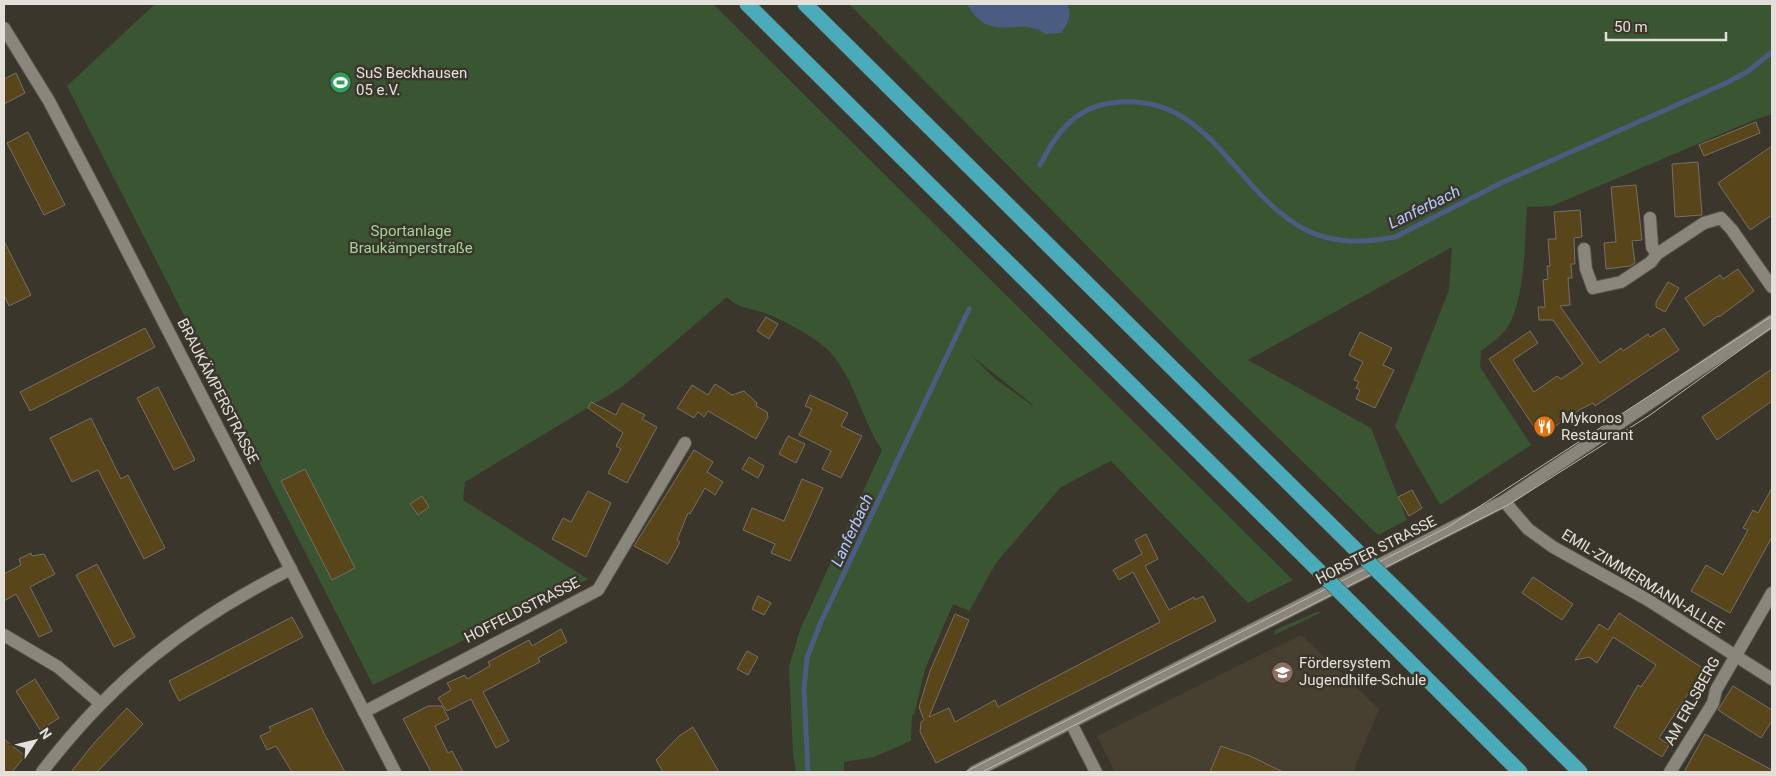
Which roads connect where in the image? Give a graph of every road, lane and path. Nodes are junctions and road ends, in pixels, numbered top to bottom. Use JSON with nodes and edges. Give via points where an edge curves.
{"nodes":[{"id":1,"x":747,"y":4,"type":"edge"},
{"id":2,"x":805,"y":4,"type":"edge"},
{"id":3,"x":4,"y":28,"type":"edge"},
{"id":4,"x":1650,"y":218,"type":"dead end"},
{"id":5,"x":1584,"y":248,"type":"dead end"},
{"id":6,"x":1657,"y":254,"type":"junction"},
{"id":7,"x":1772,"y":286,"type":"edge"},
{"id":8,"x":1772,"y":321,"type":"edge"},
{"id":9,"x":685,"y":443,"type":"dead end"},
{"id":10,"x":1504,"y":501,"type":"junction"},
{"id":11,"x":291,"y":569,"type":"junction"},
{"id":12,"x":1772,"y":594,"type":"edge"},
{"id":13,"x":4,"y":635,"type":"edge"},
{"id":14,"x":1736,"y":656,"type":"junction"},
{"id":15,"x":1772,"y":679,"type":"edge"},
{"id":16,"x":100,"y":703,"type":"junction"},
{"id":17,"x":364,"y":712,"type":"junction"},
{"id":18,"x":1071,"y":723,"type":"junction"},
{"id":19,"x":42,"y":772,"type":"edge"},
{"id":20,"x":396,"y":772,"type":"edge"},
{"id":21,"x":974,"y":772,"type":"edge"},
{"id":22,"x":1096,"y":772,"type":"edge"},
{"id":23,"x":1520,"y":772,"type":"edge"},
{"id":24,"x":1580,"y":772,"type":"edge"},
{"id":25,"x":1670,"y":772,"type":"edge"}],
"edges":[{"from":1,"to":23,"type":"highway","bridge":true},
{"from":2,"to":24,"type":"highway","bridge":true},
{"from":3,"to":11,"type":"street","name":"BRAUKÄMPERSTRASSE","via":[[49,101]]},
{"from":4,"to":6,"type":"street","via":[[1652,247]]},
{"from":5,"to":6,"type":"street","via":[[1586,269],[1593,288],[1621,282]]},
{"from":6,"to":7,"type":"street","via":[[1704,223],[1721,218]]},
{"from":8,"to":10,"type":"street","name":"HORSTER STRASSE"},
{"from":9,"to":17,"type":"street","name":"HOFFELDSTRASSE","via":[[598,590]]},
{"from":10,"to":14,"type":"street","name":"EMIL-ZIMMERMANN-ALLEE","via":[[1528,528],[1553,547],[1648,600]]},
{"from":10,"to":18,"type":"street","name":"HORSTER STRASSE"},
{"from":11,"to":16,"type":"street","via":[[193,625],[124,679]]},
{"from":11,"to":17,"type":"street","name":"BRAUKÄMPERSTRASSE"},
{"from":12,"to":14,"type":"street","name":"AM ERLSBERG"},
{"from":13,"to":16,"type":"street","via":[[58,668]]},
{"from":14,"to":15,"type":"street","name":"EMIL-ZIMMERMANN-ALLEE"},
{"from":14,"to":25,"type":"street","name":"AM ERLSBERG","via":[[1716,690],[1713,703]]},
{"from":16,"to":19,"type":"street"},
{"from":17,"to":20,"type":"street","name":"BRAUKÄMPERSTRASSE"},
{"from":18,"to":21,"type":"street","name":"HORSTER STRASSE"},
{"from":18,"to":22,"type":"street"}]}
